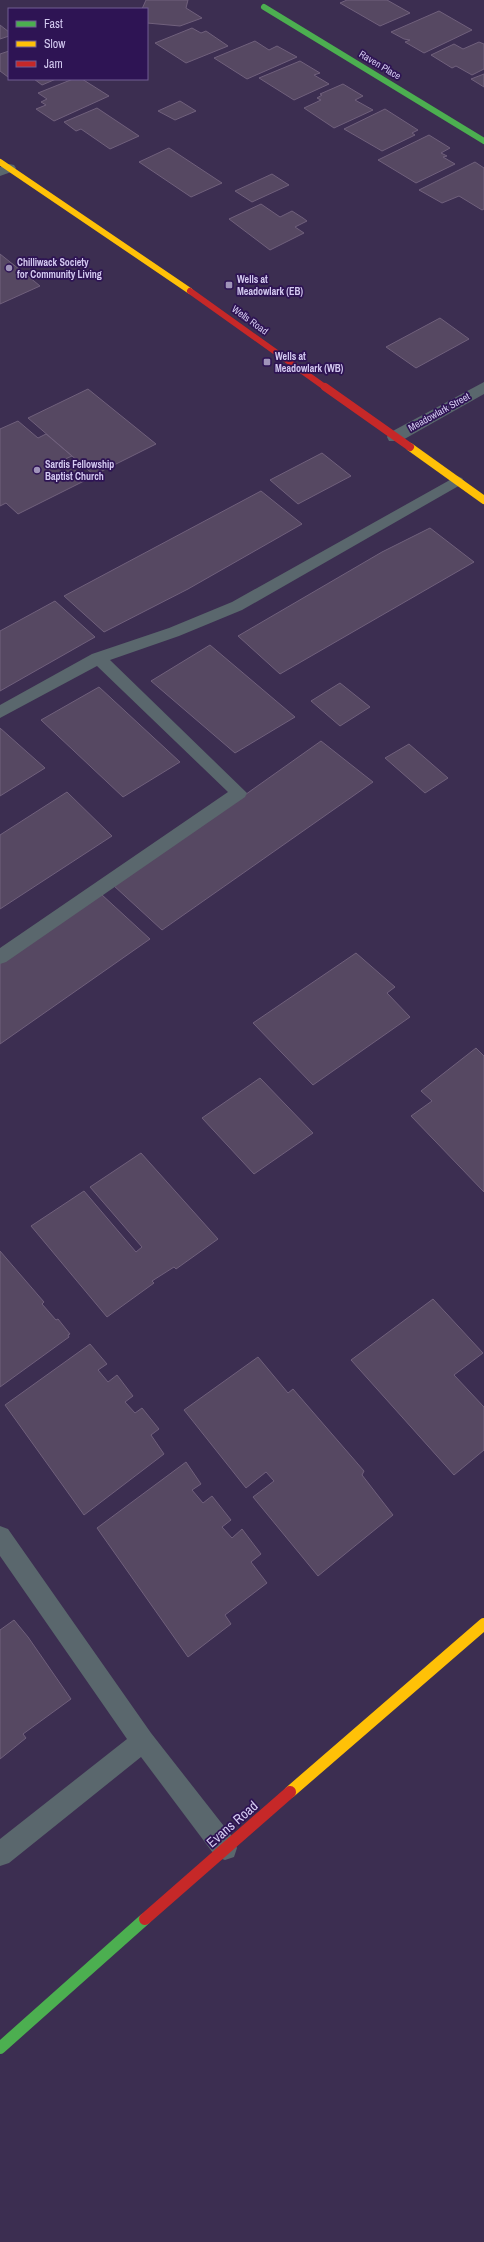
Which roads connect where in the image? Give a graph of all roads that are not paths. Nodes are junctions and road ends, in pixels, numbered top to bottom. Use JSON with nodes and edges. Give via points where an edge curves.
{"nodes":[{"id":1,"x":264,"y":7,"type":"dead end"},
{"id":2,"x":484,"y":141,"type":"edge"},
{"id":3,"x":3,"y":167,"type":"edge"},
{"id":4,"x":484,"y":387,"type":"edge"},
{"id":5,"x":395,"y":437,"type":"junction"},
{"id":6,"x":457,"y":481,"type":"junction"},
{"id":7,"x":484,"y":500,"type":"edge"},
{"id":8,"x":98,"y":658,"type":"junction"},
{"id":9,"x":0,"y":712,"type":"edge"},
{"id":10,"x":0,"y":957,"type":"edge"},
{"id":11,"x":0,"y":1536,"type":"edge"},
{"id":12,"x":484,"y":1624,"type":"edge"},
{"id":13,"x":143,"y":1741,"type":"junction"},
{"id":14,"x":225,"y":1848,"type":"junction"},
{"id":15,"x":0,"y":1854,"type":"edge"},
{"id":16,"x":0,"y":2048,"type":"edge"}],
"edges":[{"from":1,"to":2,"type":"street","name":"Raven Place"},
{"from":3,"to":5,"type":"street","name":"Wells Road","via":[[215,308]]},
{"from":4,"to":5,"type":"street","name":"Meadowlark Street"},
{"from":5,"to":6,"type":"street","name":"Wells Road"},
{"from":6,"to":7,"type":"street","name":"Wells Road"},
{"from":6,"to":8,"type":"lane","via":[[237,606],[174,632]]},
{"from":8,"to":9,"type":"lane"},
{"from":8,"to":10,"type":"lane","via":[[238,793]]},
{"from":11,"to":13,"type":"lane"},
{"from":12,"to":14,"type":"street","name":"Evans Road"},
{"from":13,"to":14,"type":"lane"},
{"from":13,"to":15,"type":"lane"},
{"from":14,"to":16,"type":"street","name":"Evans Road"}]}
